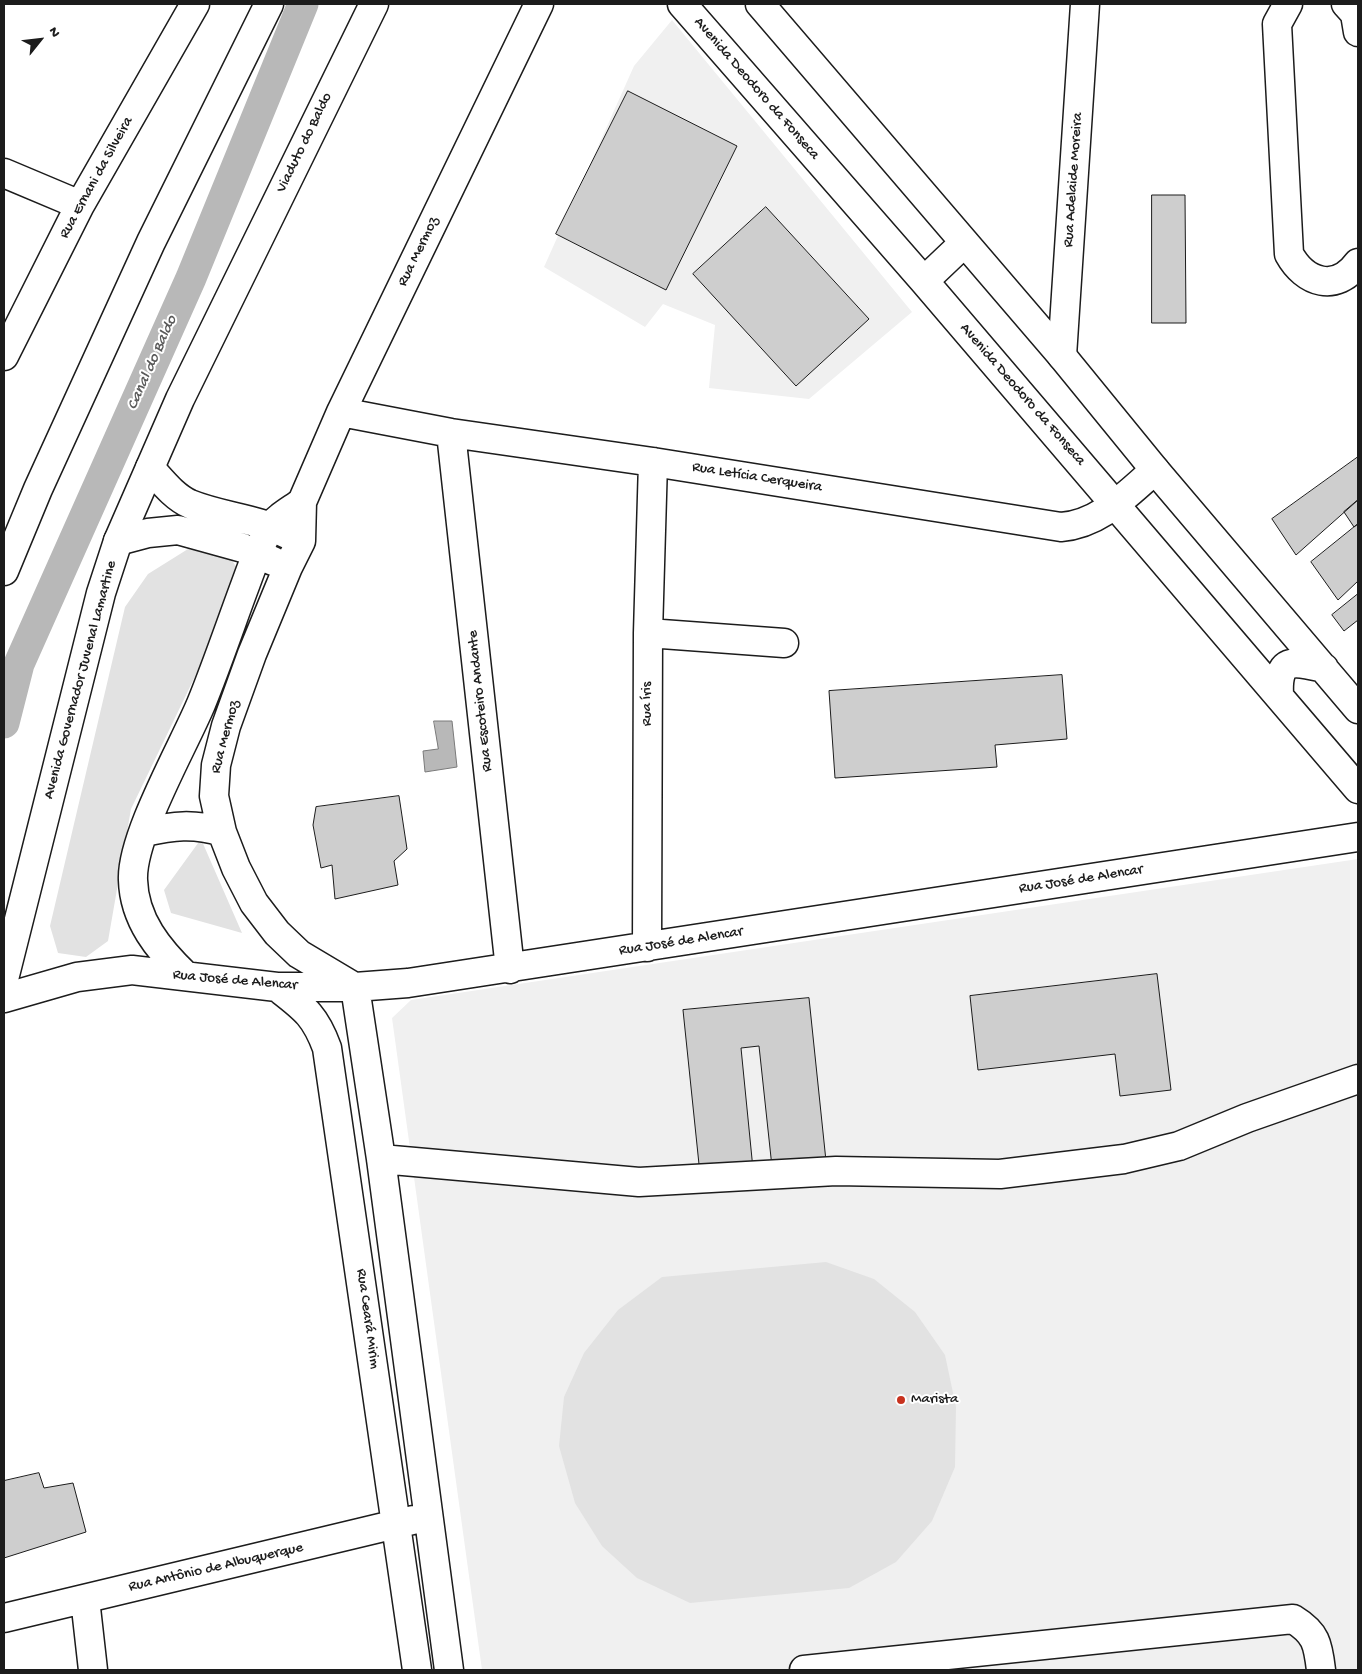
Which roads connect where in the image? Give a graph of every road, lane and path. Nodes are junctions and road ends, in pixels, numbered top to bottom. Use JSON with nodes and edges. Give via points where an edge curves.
{"nodes":[{"id":1,"x":195,"y":4,"type":"edge"},
{"id":2,"x":269,"y":4,"type":"edge"},
{"id":3,"x":374,"y":4,"type":"edge"},
{"id":4,"x":539,"y":4,"type":"edge"},
{"id":5,"x":682,"y":4,"type":"edge"},
{"id":6,"x":760,"y":4,"type":"edge"},
{"id":7,"x":1086,"y":4,"type":"edge"},
{"id":8,"x":1288,"y":4,"type":"edge"},
{"id":9,"x":1346,"y":4,"type":"edge"},
{"id":10,"x":1358,"y":32,"type":"edge"},
{"id":11,"x":4,"y":173,"type":"edge"},
{"id":12,"x":80,"y":205,"type":"junction"},
{"id":13,"x":964,"y":244,"type":"junction"},
{"id":14,"x":1358,"y":263,"type":"edge"},
{"id":15,"x":924,"y":281,"type":"junction"},
{"id":16,"x":236,"y":282,"type":"joint"},
{"id":17,"x":4,"y":356,"type":"edge"},
{"id":18,"x":1062,"y":356,"type":"junction"},
{"id":19,"x":341,"y":412,"type":"junction"},
{"id":20,"x":451,"y":433,"type":"junction"},
{"id":21,"x":653,"y":462,"type":"junction"},
{"id":22,"x":150,"y":468,"type":"junction"},
{"id":23,"x":1155,"y":470,"type":"junction"},
{"id":24,"x":302,"y":502,"type":"junction"},
{"id":25,"x":1115,"y":504,"type":"junction"},
{"id":26,"x":271,"y":526,"type":"junction"},
{"id":27,"x":118,"y":541,"type":"junction"},
{"id":28,"x":301,"y":541,"type":"junction"},
{"id":29,"x":257,"y":555,"type":"junction"},
{"id":30,"x":288,"y":567,"type":"junction"},
{"id":31,"x":4,"y":571,"type":"edge"},
{"id":32,"x":648,"y":633,"type":"junction"},
{"id":33,"x":784,"y":643,"type":"dead end"},
{"id":34,"x":1324,"y":668,"type":"junction"},
{"id":35,"x":1279,"y":695,"type":"junction"},
{"id":36,"x":1358,"y":709,"type":"edge"},
{"id":37,"x":1358,"y":790,"type":"edge"},
{"id":38,"x":144,"y":832,"type":"junction"},
{"id":39,"x":222,"y":832,"type":"junction"},
{"id":40,"x":1358,"y":837,"type":"edge"},
{"id":41,"x":647,"y":948,"type":"junction"},
{"id":42,"x":510,"y":969,"type":"junction"},
{"id":43,"x":186,"y":976,"type":"junction"},
{"id":44,"x":4,"y":979,"type":"edge"},
{"id":45,"x":277,"y":987,"type":"junction"},
{"id":46,"x":355,"y":987,"type":"junction"},
{"id":47,"x":4,"y":998,"type":"edge"},
{"id":48,"x":1358,"y":1078,"type":"edge"},
{"id":49,"x":381,"y":1160,"type":"junction"},
{"id":50,"x":428,"y":1517,"type":"junction"},
{"id":51,"x":396,"y":1524,"type":"junction"},
{"id":52,"x":84,"y":1599,"type":"junction"},
{"id":53,"x":4,"y":1618,"type":"edge"},
{"id":54,"x":93,"y":1670,"type":"edge"},
{"id":55,"x":417,"y":1670,"type":"edge"},
{"id":56,"x":449,"y":1670,"type":"edge"},
{"id":57,"x":804,"y":1670,"type":"edge"},
{"id":58,"x":1321,"y":1670,"type":"edge"}],
"edges":[{"from":1,"to":12,"type":"street","name":"Rua Ernani da Silveira"},
{"from":2,"to":31,"type":"street","via":[[151,242]]},
{"from":3,"to":16,"type":"street","name":"Viaduto do Baldo"},
{"from":4,"to":19,"type":"street","name":"Rua Mermoz"},
{"from":5,"to":15,"type":"street","name":"Avenida Deodoro da Fonseca"},
{"from":6,"to":13,"type":"street"},
{"from":7,"to":18,"type":"street","name":"Rua Adelaide Moreira"},
{"from":8,"to":14,"type":"street","via":[[1277,24],[1289,254],[1302,273],[1326,281],[1345,276]]},
{"from":9,"to":10,"type":"street","via":[[1355,14]]},
{"from":11,"to":12,"type":"street"},
{"from":12,"to":17,"type":"street","name":"Rua Ernani da Silveira"},
{"from":13,"to":15,"type":"street"},
{"from":13,"to":18,"type":"street"},
{"from":15,"to":25,"type":"street","name":"Avenida Deodoro da Fonseca"},
{"from":16,"to":22,"type":"street","name":"Avenida Governador Juvenal Lamartine"},
{"from":18,"to":23,"type":"street"},
{"from":19,"to":20,"type":"street","name":"Rua Letícia Cerqueira"},
{"from":19,"to":24,"type":"street","name":"Rua Mermoz"},
{"from":20,"to":21,"type":"street","name":"Rua Letícia Cerqueira"},
{"from":20,"to":42,"type":"street","name":"Rua Escoteiro Andante"},
{"from":21,"to":25,"type":"street","name":"Rua Letícia Cerqueira","via":[[1061,527],[1089,521]]},
{"from":21,"to":32,"type":"street","name":"Rua Íris"},
{"from":22,"to":26,"type":"street","via":[[190,504]]},
{"from":22,"to":27,"type":"street","name":"Avenida Governador Juvenal Lamartine"},
{"from":23,"to":25,"type":"street","name":"Rua Letícia Cerqueira"},
{"from":23,"to":34,"type":"street"},
{"from":24,"to":26,"type":"street","name":"Rua Mermoz"},
{"from":24,"to":28,"type":"street","name":"Rua Mermoz"},
{"from":25,"to":35,"type":"street","name":"Avenida Deodoro da Fonseca"},
{"from":26,"to":28,"type":"street"},
{"from":26,"to":29,"type":"street","name":"Rua Mermoz"},
{"from":27,"to":29,"type":"street","via":[[178,530]]},
{"from":27,"to":44,"type":"street","name":"Avenida Governador Juvenal Lamartine","via":[[101,593]]},
{"from":28,"to":30,"type":"street","name":"Rua Mermoz"},
{"from":29,"to":30,"type":"street"},
{"from":29,"to":38,"type":"street","name":"Rua Mermoz","via":[[201,704]]},
{"from":30,"to":39,"type":"street","name":"Rua Mermoz","via":[[229,717],[216,765],[214,796]]},
{"from":32,"to":33,"type":"street"},
{"from":32,"to":41,"type":"street","name":"Rua Íris"},
{"from":34,"to":35,"type":"street","via":[[1297,661],[1285,667],[1278,679]]},
{"from":34,"to":36,"type":"street"},
{"from":35,"to":37,"type":"street","name":"Avenida Deodoro da Fonseca"},
{"from":38,"to":39,"type":"street","via":[[202,825]]},
{"from":38,"to":43,"type":"street","name":"Rua Mermoz","via":[[132,878],[135,900],[154,942]]},
{"from":39,"to":46,"type":"street","name":"Rua Mermoz","via":[[254,903],[277,933],[299,954]]},
{"from":40,"to":41,"type":"street","name":"Rua José de Alencar"},
{"from":41,"to":42,"type":"street","name":"Rua José de Alencar"},
{"from":42,"to":46,"type":"street","name":"Rua José de Alencar"},
{"from":43,"to":45,"type":"street","name":"Rua José de Alencar"},
{"from":43,"to":47,"type":"street","name":"Rua José de Alencar","via":[[132,970],[107,972]]},
{"from":45,"to":46,"type":"street","name":"Rua José de Alencar"},
{"from":45,"to":51,"type":"street","name":"Rua Ceará Mirim","via":[[308,1011],[317,1023],[327,1048]]},
{"from":46,"to":49,"type":"street"},
{"from":48,"to":49,"type":"street","via":[[1179,1146],[1124,1159],[1000,1174],[836,1171],[639,1182]]},
{"from":49,"to":50,"type":"street"},
{"from":50,"to":51,"type":"street","name":"Rua Antônio de Albuquerque"},
{"from":50,"to":56,"type":"street"},
{"from":51,"to":52,"type":"street","name":"Rua Antônio de Albuquerque"},
{"from":51,"to":55,"type":"street","name":"Rua Ceará Mirim"},
{"from":52,"to":53,"type":"street","name":"Rua Antônio de Albuquerque"},
{"from":52,"to":54,"type":"street"},
{"from":57,"to":58,"type":"street","via":[[1293,1619],[1308,1628],[1318,1646]]}]}
